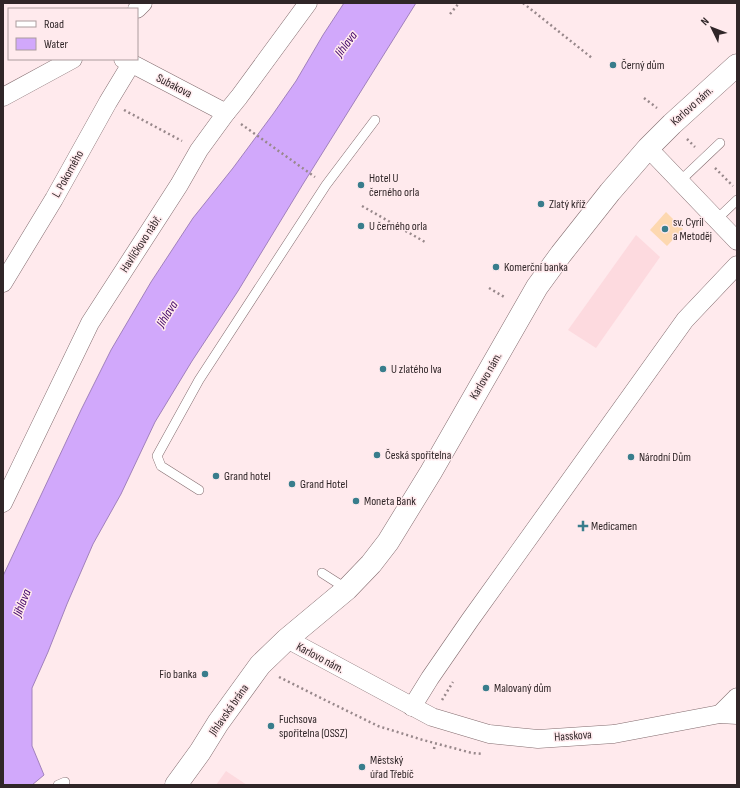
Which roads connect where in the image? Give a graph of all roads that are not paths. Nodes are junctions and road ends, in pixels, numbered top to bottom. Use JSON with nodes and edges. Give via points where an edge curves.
{"nodes":[{"id":1,"x":308,"y":3,"type":"edge"},
{"id":2,"x":71,"y":60,"type":"edge"},
{"id":3,"x":127,"y":61,"type":"edge"},
{"id":4,"x":737,"y":65,"type":"edge"},
{"id":5,"x":3,"y":97,"type":"edge"},
{"id":6,"x":231,"y":117,"type":"junction"},
{"id":7,"x":376,"y":120,"type":"dead end"},
{"id":8,"x":720,"y":143,"type":"dead end"},
{"id":9,"x":648,"y":148,"type":"junction"},
{"id":10,"x":680,"y":181,"type":"junction"},
{"id":11,"x":737,"y":200,"type":"edge"},
{"id":12,"x":717,"y":219,"type":"junction"},
{"id":13,"x":737,"y":241,"type":"edge"},
{"id":14,"x":737,"y":265,"type":"edge"},
{"id":15,"x":3,"y":283,"type":"edge"},
{"id":16,"x":199,"y":490,"type":"dead end"},
{"id":17,"x":3,"y":503,"type":"edge"},
{"id":18,"x":322,"y":573,"type":"dead end"},
{"id":19,"x":347,"y":589,"type":"junction"},
{"id":20,"x":287,"y":639,"type":"junction"},
{"id":21,"x":737,"y":697,"type":"edge"},
{"id":22,"x":412,"y":707,"type":"junction"},
{"id":23,"x":728,"y":714,"type":"edge"},
{"id":24,"x":176,"y":785,"type":"edge"}],
"edges":[{"from":1,"to":6,"type":"street","name":"Havlíčkovo nábř.","via":[[239,97]]},
{"from":2,"to":5,"type":"street"},
{"from":3,"to":6,"type":"street","name":"Subakova"},
{"from":3,"to":15,"type":"street","name":"L. Pokorného","via":[[108,102],[54,199]]},
{"from":4,"to":9,"type":"street","name":"Karlovo nám."},
{"from":6,"to":17,"type":"street","name":"Havlíčkovo nábř.","via":[[199,150],[90,323]]},
{"from":7,"to":16,"type":"lane","via":[[326,185],[199,380],[158,456],[161,466]]},
{"from":8,"to":10,"type":"lane"},
{"from":9,"to":10,"type":"street"},
{"from":9,"to":19,"type":"street","name":"Karlovo nám.","via":[[610,192],[537,287],[388,542]]},
{"from":10,"to":12,"type":"street"},
{"from":11,"to":12,"type":"lane"},
{"from":12,"to":13,"type":"street"},
{"from":14,"to":22,"type":"street","via":[[685,320],[470,620]]},
{"from":18,"to":19,"type":"lane"},
{"from":19,"to":20,"type":"street","name":"Karlovo nám."},
{"from":20,"to":22,"type":"street","name":"Karlovo nám."},
{"from":20,"to":24,"type":"street","name":"Jihlavská brána","via":[[260,665]]},
{"from":21,"to":23,"type":"street"},
{"from":22,"to":23,"type":"street","name":"Hasskova","via":[[432,717],[489,734],[538,738],[614,734]]}]}
